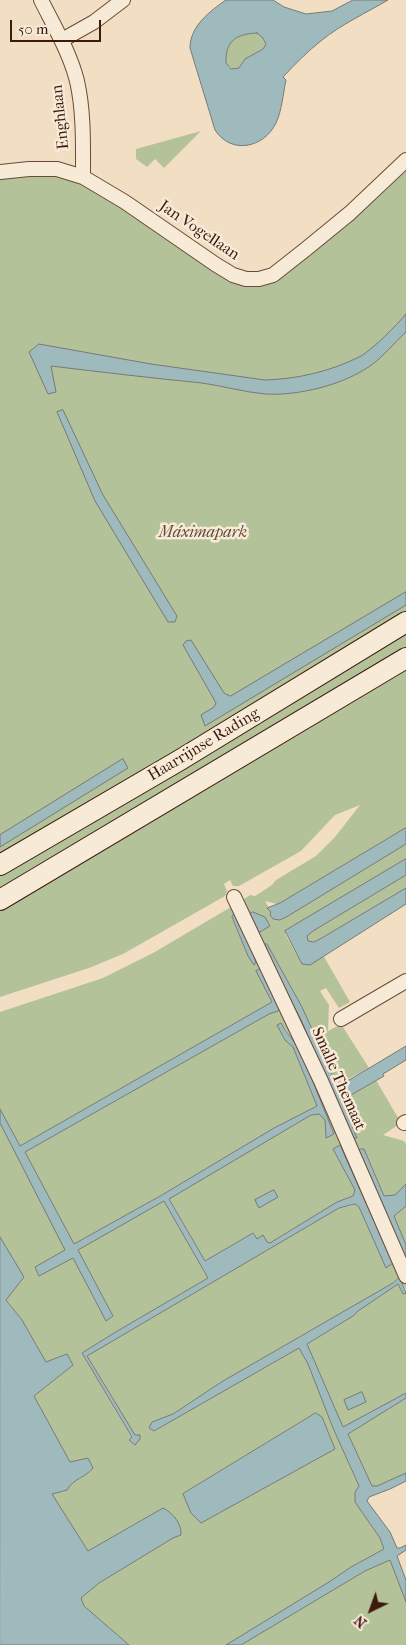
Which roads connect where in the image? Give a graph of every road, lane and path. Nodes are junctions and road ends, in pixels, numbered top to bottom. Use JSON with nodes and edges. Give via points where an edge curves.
{"nodes":[{"id":1,"x":41,"y":0,"type":"edge"},
{"id":2,"x":123,"y":0,"type":"edge"},
{"id":3,"x":62,"y":40,"type":"junction"},
{"id":4,"x":406,"y":160,"type":"edge"},
{"id":5,"x":0,"y":172,"type":"edge"},
{"id":6,"x":83,"y":177,"type":"junction"},
{"id":7,"x":406,"y":622,"type":"edge"},
{"id":8,"x":406,"y":658,"type":"edge"},
{"id":9,"x":0,"y":865,"type":"edge"},
{"id":10,"x":234,"y":897,"type":"dead end"},
{"id":11,"x":0,"y":900,"type":"edge"},
{"id":12,"x":406,"y":980,"type":"edge"},
{"id":13,"x":341,"y":1019,"type":"dead end"},
{"id":14,"x":406,"y":1276,"type":"edge"}],
"edges":[{"from":1,"to":3,"type":"street","name":"Enghlaan"},
{"from":2,"to":3,"type":"street"},
{"from":3,"to":6,"type":"street","name":"Enghlaan","via":[[77,80],[82,117]]},
{"from":4,"to":6,"type":"street","name":"Jan Vogellaan","via":[[306,250],[273,275],[259,279],[233,275]]},
{"from":5,"to":6,"type":"street","name":"Jan Vogellaan","via":[[57,170]]},
{"from":7,"to":9,"type":"main road","name":"Haarrijnse Rading"},
{"from":8,"to":11,"type":"main road","name":"Haarrijnse Rading"},
{"from":10,"to":14,"type":"street","name":"Smalle Themaat","via":[[321,1081]]},
{"from":12,"to":13,"type":"street"}]}
